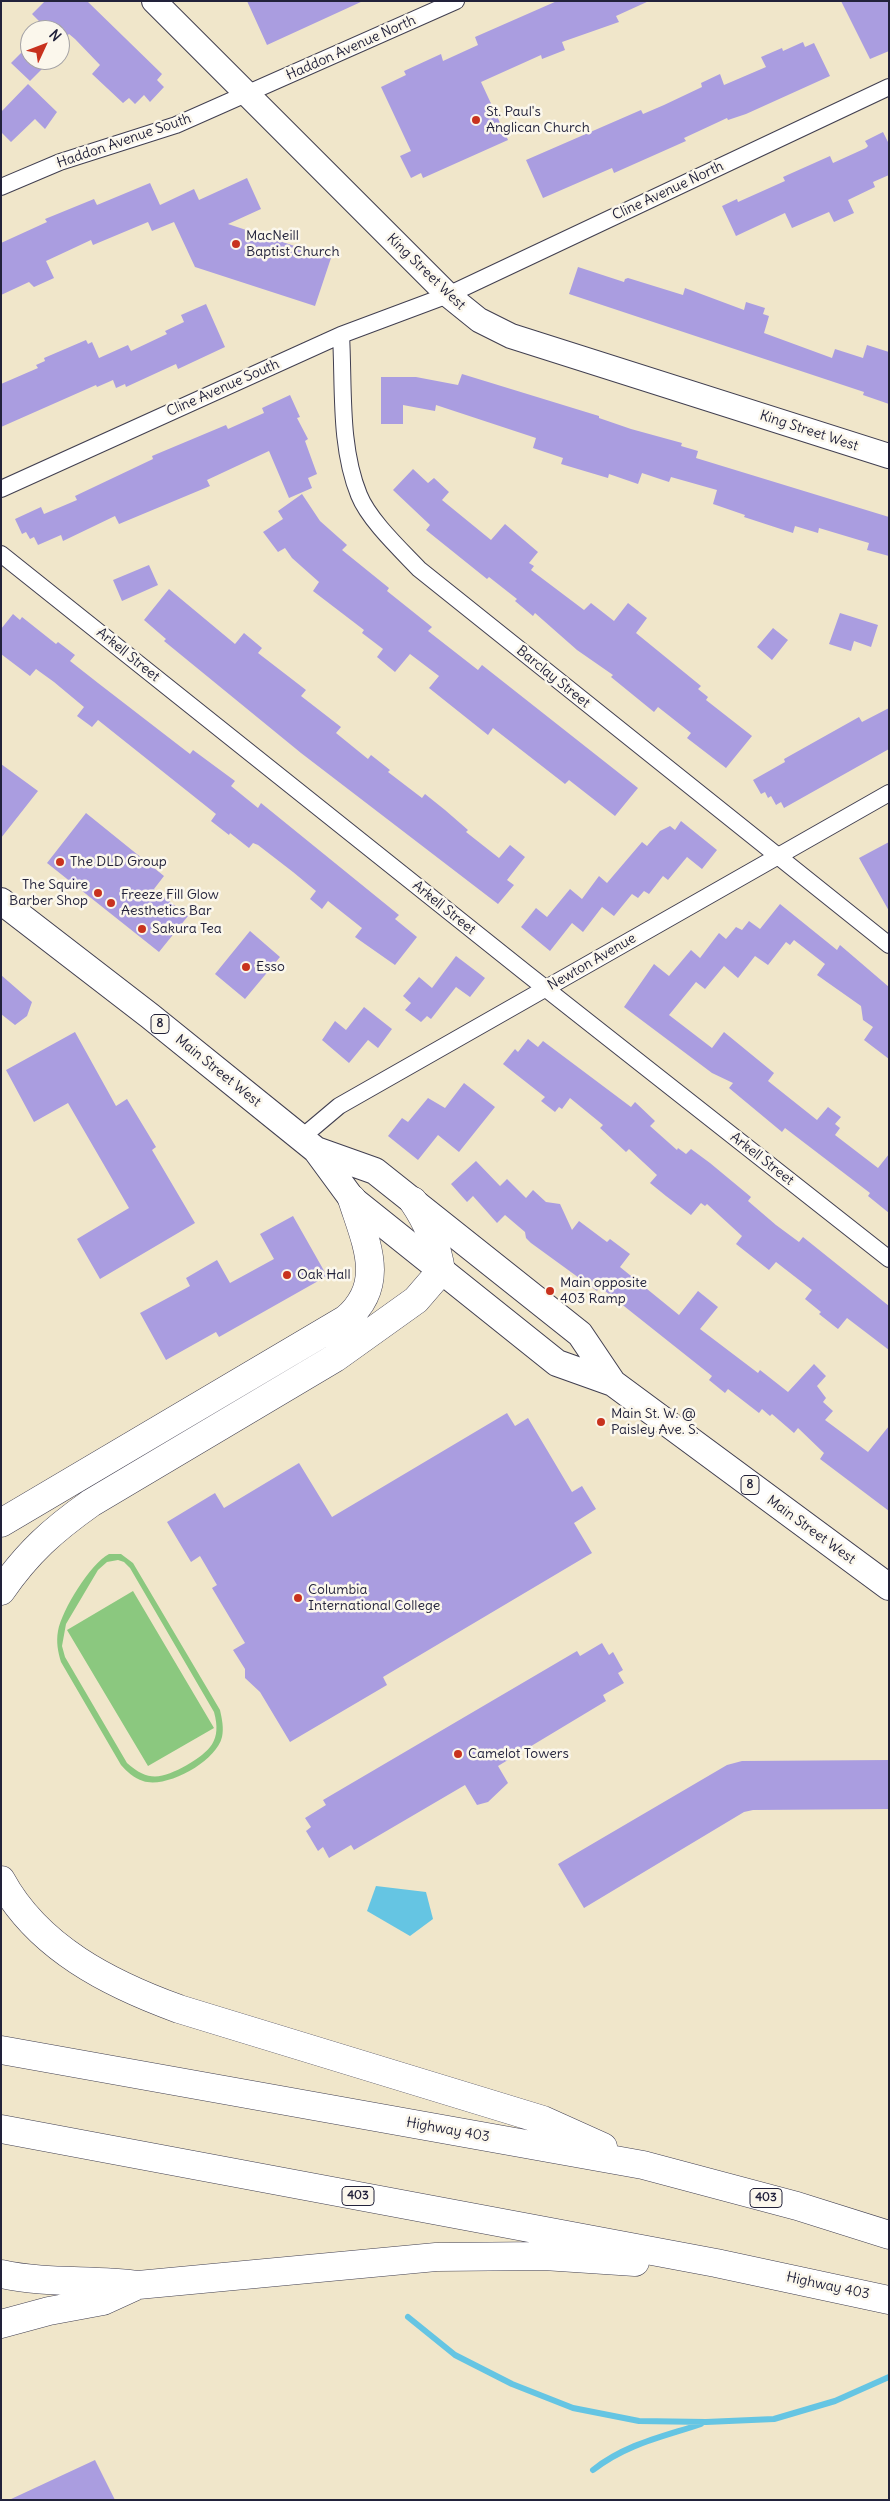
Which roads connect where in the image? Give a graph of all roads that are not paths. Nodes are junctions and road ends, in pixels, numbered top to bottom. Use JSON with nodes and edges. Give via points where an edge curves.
{"nodes":[{"id":1,"x":154,"y":1,"type":"edge"},
{"id":2,"x":456,"y":1,"type":"edge"},
{"id":3,"x":889,"y":87,"type":"edge"},
{"id":4,"x":246,"y":94,"type":"junction"},
{"id":5,"x":1,"y":187,"type":"edge"},
{"id":6,"x":448,"y":295,"type":"junction"},
{"id":7,"x":341,"y":335,"type":"junction"},
{"id":8,"x":889,"y":456,"type":"edge"},
{"id":9,"x":1,"y":489,"type":"edge"},
{"id":10,"x":1,"y":554,"type":"edge"},
{"id":11,"x":889,"y":793,"type":"edge"},
{"id":12,"x":776,"y":856,"type":"junction"},
{"id":13,"x":1,"y":900,"type":"edge"},
{"id":14,"x":889,"y":944,"type":"edge"},
{"id":15,"x":546,"y":989,"type":"junction"},
{"id":16,"x":308,"y":1144,"type":"junction"},
{"id":17,"x":352,"y":1199,"type":"junction"},
{"id":18,"x":413,"y":1201,"type":"junction"},
{"id":19,"x":889,"y":1259,"type":"edge"},
{"id":20,"x":441,"y":1271,"type":"junction"},
{"id":21,"x":613,"y":1383,"type":"junction"},
{"id":22,"x":1,"y":1523,"type":"edge"},
{"id":23,"x":889,"y":1587,"type":"edge"},
{"id":24,"x":1,"y":1591,"type":"edge"},
{"id":25,"x":1,"y":1880,"type":"edge"},
{"id":26,"x":1,"y":2050,"type":"edge"},
{"id":27,"x":1,"y":2129,"type":"edge"},
{"id":28,"x":643,"y":2165,"type":"junction"},
{"id":29,"x":889,"y":2235,"type":"edge"},
{"id":30,"x":716,"y":2262,"type":"junction"},
{"id":31,"x":1,"y":2274,"type":"edge"},
{"id":32,"x":138,"y":2285,"type":"junction"},
{"id":33,"x":889,"y":2300,"type":"edge"},
{"id":34,"x":1,"y":2324,"type":"edge"}],
"edges":[{"from":1,"to":4,"type":"street","name":"King Street West"},
{"from":2,"to":4,"type":"street","name":"Haddon Avenue North"},
{"from":3,"to":6,"type":"street","name":"Cline Avenue North"},
{"from":4,"to":5,"type":"street","name":"Haddon Avenue South","via":[[176,125],[60,162]]},
{"from":4,"to":6,"type":"street","name":"King Street West"},
{"from":6,"to":7,"type":"street","name":"Cline Avenue South"},
{"from":6,"to":8,"type":"street","name":"King Street West","via":[[479,320],[511,336]]},
{"from":7,"to":9,"type":"street","name":"Cline Avenue South"},
{"from":7,"to":12,"type":"street","name":"Barclay Street","via":[[347,456],[359,496],[385,533],[419,569]]},
{"from":10,"to":15,"type":"street","name":"Arkell Street"},
{"from":11,"to":12,"type":"street","name":"Newton Avenue"},
{"from":12,"to":14,"type":"street","name":"Barclay Street"},
{"from":12,"to":15,"type":"street","name":"Newton Avenue"},
{"from":13,"to":16,"type":"main road","name":"Main Street West","number":"8"},
{"from":15,"to":16,"type":"street","name":"Newton Avenue","via":[[338,1106]]},
{"from":15,"to":19,"type":"street","name":"Arkell Street"},
{"from":16,"to":17,"type":"main road","name":"Main Street West","number":"8"},
{"from":16,"to":18,"type":"main road","name":"Main Street West","number":"8","via":[[376,1171]]},
{"from":17,"to":20,"type":"main road","name":"Main Street West","number":"8"},
{"from":17,"to":22,"type":"highway","via":[[371,1270],[368,1291],[357,1309],[346,1319]]},
{"from":18,"to":20,"type":"highway","via":[[426,1220],[438,1248]]},
{"from":18,"to":21,"type":"main road","name":"Main Street West","number":"8","via":[[580,1334]]},
{"from":20,"to":21,"type":"main road","name":"Main Street West","number":"8","via":[[557,1363]]},
{"from":20,"to":24,"type":"highway","via":[[416,1300],[335,1358],[69,1519],[21,1563]]},
{"from":21,"to":23,"type":"main road","name":"Main Street West","number":"8"},
{"from":25,"to":28,"type":"highway","via":[[33,1924],[64,1951],[102,1976],[140,1995],[179,2010],[543,2120]]},
{"from":26,"to":28,"type":"highway","name":"Highway 403","number":"403"},
{"from":27,"to":30,"type":"highway","name":"Highway 403","number":"403"},
{"from":28,"to":29,"type":"highway","name":"Highway 403","number":"403","via":[[797,2206]]},
{"from":30,"to":32,"type":"highway","via":[[623,2262],[544,2256],[436,2257]]},
{"from":30,"to":33,"type":"highway","name":"Highway 403","number":"403"},
{"from":31,"to":32,"type":"highway","via":[[28,2280]]},
{"from":32,"to":34,"type":"highway","via":[[103,2301]]}]}
